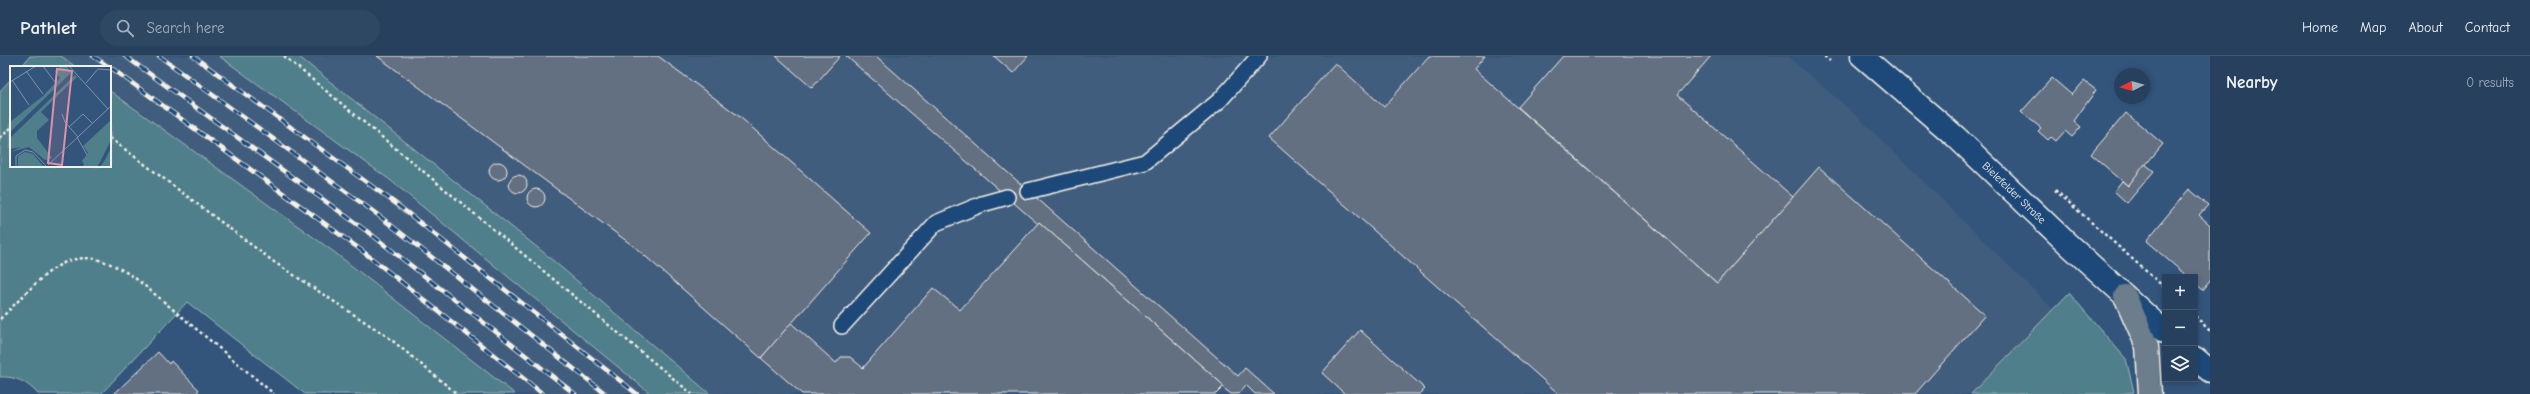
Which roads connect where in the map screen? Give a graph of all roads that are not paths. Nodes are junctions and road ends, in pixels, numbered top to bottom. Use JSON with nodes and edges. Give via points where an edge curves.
{"nodes":[{"id":1,"x":1259,"y":56,"type":"edge"},
{"id":2,"x":1862,"y":56,"type":"edge"},
{"id":3,"x":1028,"y":191,"type":"dead end"},
{"id":4,"x":1007,"y":197,"type":"dead end"},
{"id":5,"x":2125,"y":296,"type":"junction"},
{"id":6,"x":842,"y":326,"type":"dead end"},
{"id":7,"x":2162,"y":329,"type":"edge"},
{"id":8,"x":2198,"y":361,"type":"edge"},
{"id":9,"x":2210,"y":371,"type":"edge"},
{"id":10,"x":2150,"y":394,"type":"edge"}],
"edges":[{"from":1,"to":3,"type":"lane","via":[[1220,100],[1145,162]]},
{"from":2,"to":5,"type":"street","name":"Bielefelder Straße","via":[[1956,137]]},
{"from":4,"to":6,"type":"lane","via":[[982,204],[936,223]]},
{"from":5,"to":7,"type":"street","name":"Bielefelder Straße"},
{"from":5,"to":10,"type":"highway","via":[[2146,346]]},
{"from":8,"to":9,"type":"street"}]}
